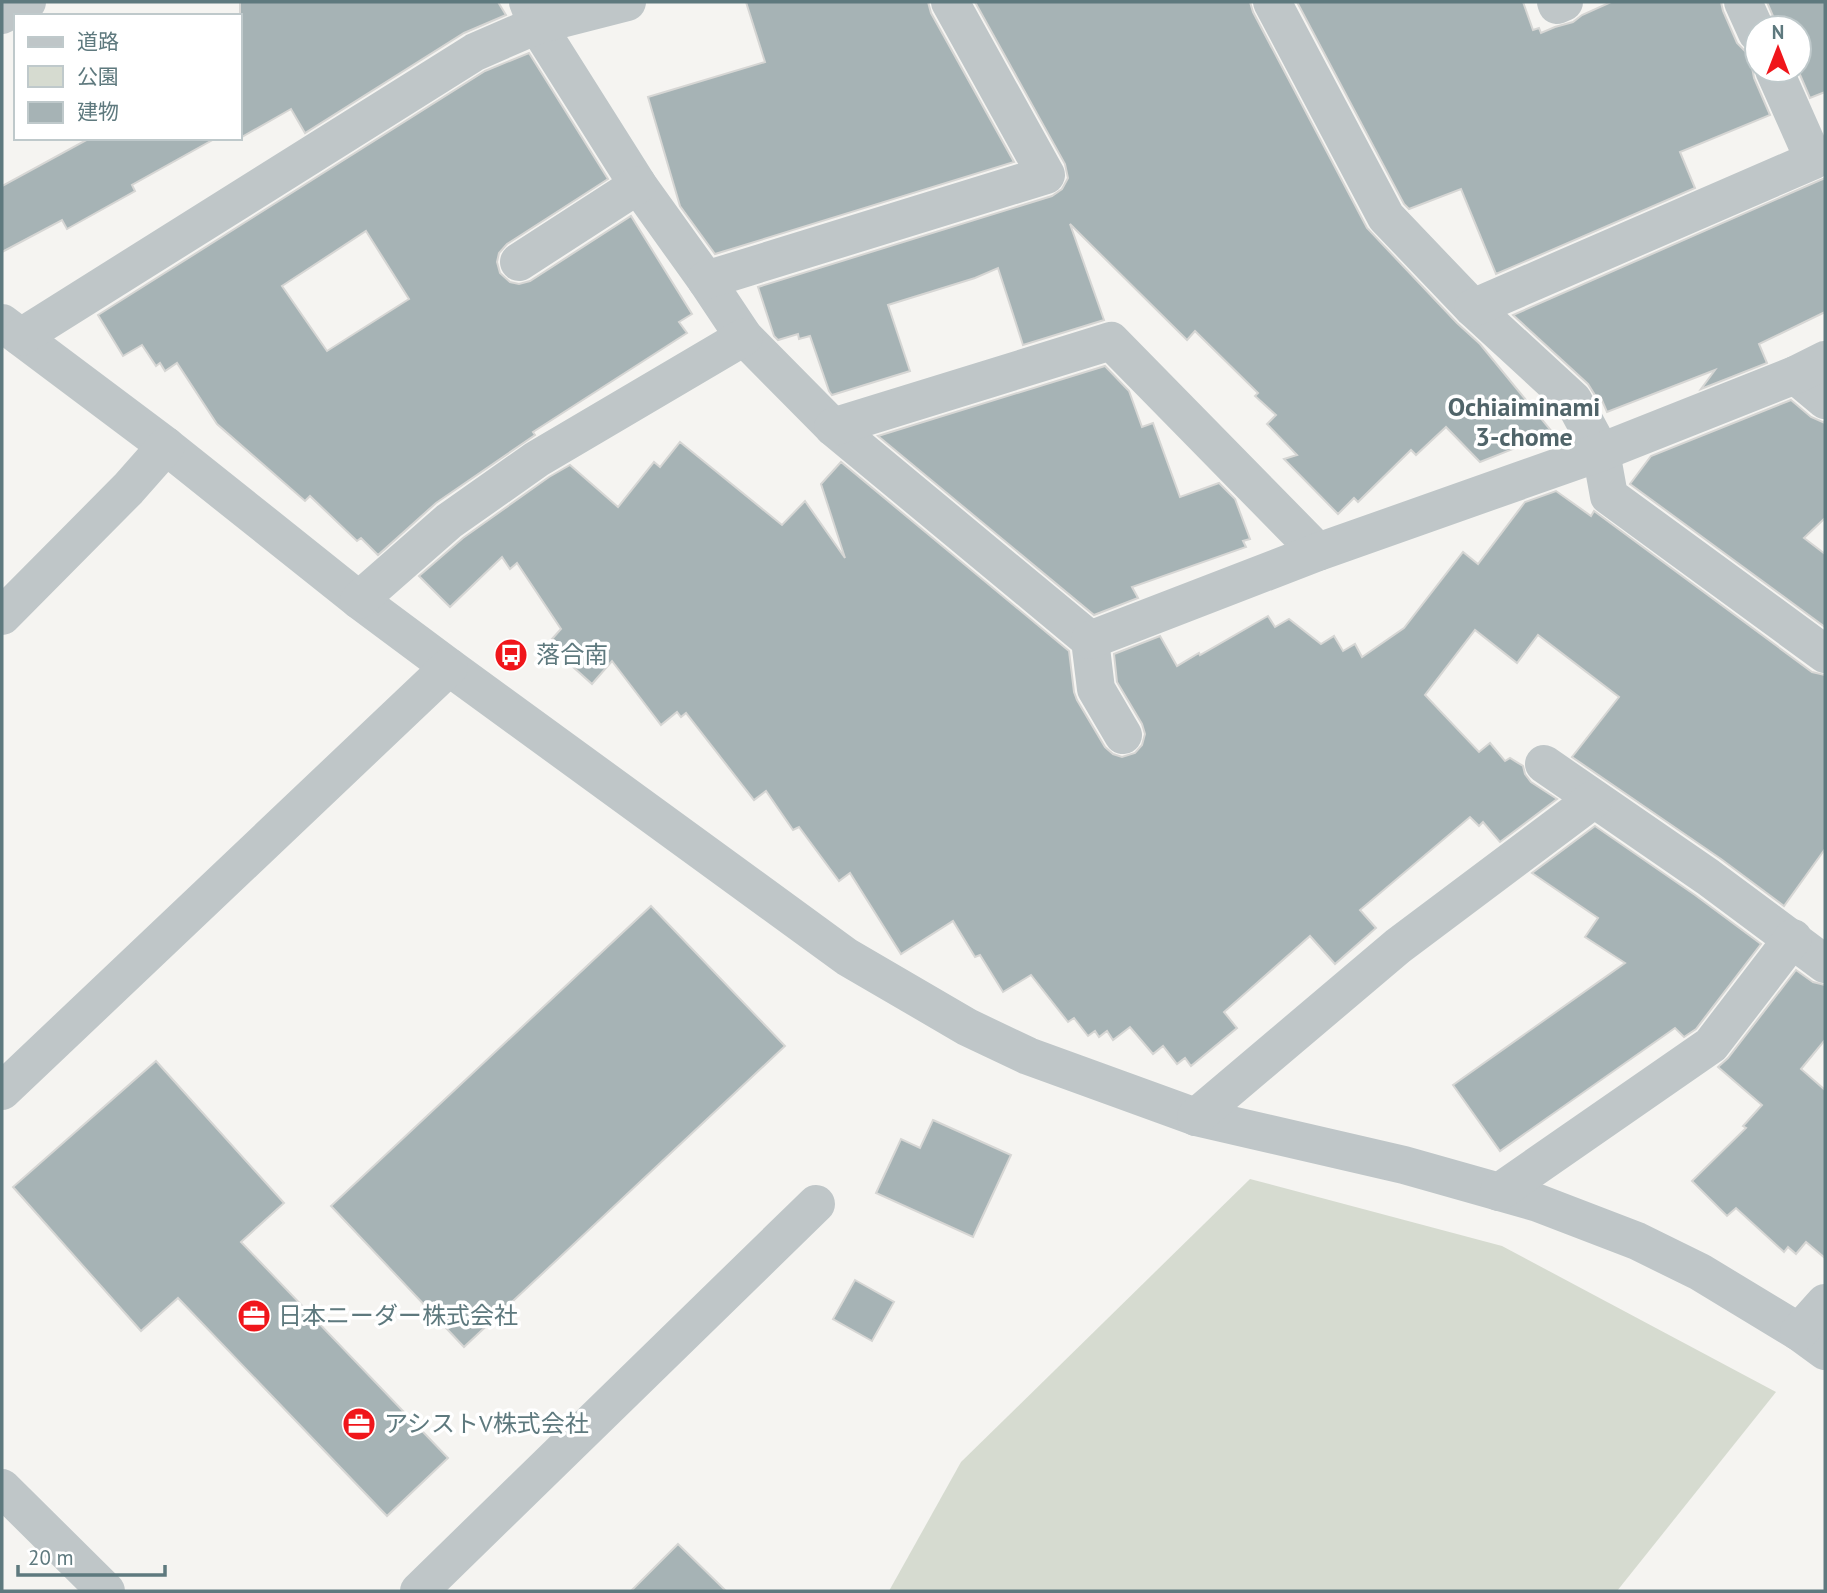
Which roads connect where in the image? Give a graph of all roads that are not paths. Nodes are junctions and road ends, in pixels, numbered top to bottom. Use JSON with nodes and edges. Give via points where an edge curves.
{"nodes":[{"id":1,"x":27,"y":2,"type":"edge"},
{"id":2,"x":626,"y":2,"type":"edge"},
{"id":3,"x":950,"y":2,"type":"edge"},
{"id":4,"x":1272,"y":2,"type":"edge"},
{"id":5,"x":1556,"y":2,"type":"edge"},
{"id":6,"x":1564,"y":2,"type":"edge"},
{"id":7,"x":532,"y":13,"type":"edge"},
{"id":8,"x":2,"y":15,"type":"edge"},
{"id":9,"x":1780,"y":84,"type":"edge"},
{"id":10,"x":638,"y":185,"type":"junction"},
{"id":11,"x":519,"y":262,"type":"dead end"},
{"id":12,"x":706,"y":280,"type":"junction"},
{"id":13,"x":1473,"y":308,"type":"junction"},
{"id":14,"x":12,"y":330,"type":"edge"},
{"id":15,"x":744,"y":337,"type":"junction"},
{"id":16,"x":1810,"y":367,"type":"edge"},
{"id":17,"x":1825,"y":400,"type":"edge"},
{"id":18,"x":833,"y":427,"type":"junction"},
{"id":19,"x":166,"y":446,"type":"junction"},
{"id":20,"x":1601,"y":452,"type":"junction"},
{"id":21,"x":1318,"y":552,"type":"junction"},
{"id":22,"x":359,"y":600,"type":"junction"},
{"id":23,"x":2,"y":617,"type":"edge"},
{"id":24,"x":1090,"y":640,"type":"junction"},
{"id":25,"x":1825,"y":654,"type":"edge"},
{"id":26,"x":449,"y":667,"type":"junction"},
{"id":27,"x":1123,"y":735,"type":"dead end"},
{"id":28,"x":1544,"y":764,"type":"dead end"},
{"id":29,"x":1594,"y":799,"type":"junction"},
{"id":30,"x":1793,"y":938,"type":"junction"},
{"id":31,"x":1825,"y":964,"type":"edge"},
{"id":32,"x":2,"y":1091,"type":"edge"},
{"id":33,"x":1196,"y":1117,"type":"junction"},
{"id":34,"x":1499,"y":1192,"type":"junction"},
{"id":35,"x":816,"y":1204,"type":"dead end"},
{"id":36,"x":1825,"y":1303,"type":"edge"},
{"id":37,"x":1812,"y":1342,"type":"edge"},
{"id":38,"x":2,"y":1488,"type":"edge"},
{"id":39,"x":106,"y":1591,"type":"edge"},
{"id":40,"x":419,"y":1591,"type":"edge"}],
"edges":[{"from":1,"to":8,"type":"street"},
{"from":2,"to":7,"type":"street"},
{"from":3,"to":12,"type":"street","via":[[1046,175]]},
{"from":4,"to":13,"type":"street","via":[[1386,217]]},
{"from":5,"to":6,"type":"street"},
{"from":7,"to":10,"type":"street"},
{"from":7,"to":14,"type":"street","via":[[475,52]]},
{"from":9,"to":13,"type":"street","via":[[1814,160]]},
{"from":10,"to":11,"type":"street"},
{"from":10,"to":12,"type":"street"},
{"from":12,"to":15,"type":"street"},
{"from":13,"to":20,"type":"street","via":[[1573,400]]},
{"from":14,"to":19,"type":"street"},
{"from":15,"to":18,"type":"street"},
{"from":15,"to":22,"type":"street","via":[[537,459],[449,522]]},
{"from":16,"to":17,"type":"street"},
{"from":16,"to":20,"type":"street"},
{"from":18,"to":21,"type":"street","via":[[1111,341]]},
{"from":18,"to":24,"type":"street"},
{"from":19,"to":22,"type":"street"},
{"from":19,"to":23,"type":"street"},
{"from":20,"to":21,"type":"street"},
{"from":20,"to":25,"type":"street","via":[[1609,496]]},
{"from":21,"to":24,"type":"street"},
{"from":22,"to":26,"type":"street"},
{"from":24,"to":27,"type":"street","via":[[1096,688]]},
{"from":26,"to":32,"type":"street"},
{"from":26,"to":33,"type":"street","via":[[847,957],[967,1027],[1028,1056]]},
{"from":28,"to":29,"type":"street"},
{"from":29,"to":30,"type":"street"},
{"from":29,"to":33,"type":"street","via":[[1398,946]]},
{"from":30,"to":31,"type":"street"},
{"from":30,"to":34,"type":"street","via":[[1711,1045]]},
{"from":33,"to":34,"type":"street","via":[[1404,1164]]},
{"from":34,"to":37,"type":"street","via":[[1637,1241],[1700,1272]]},
{"from":35,"to":40,"type":"street"},
{"from":36,"to":37,"type":"street"},
{"from":38,"to":39,"type":"street"}]}
